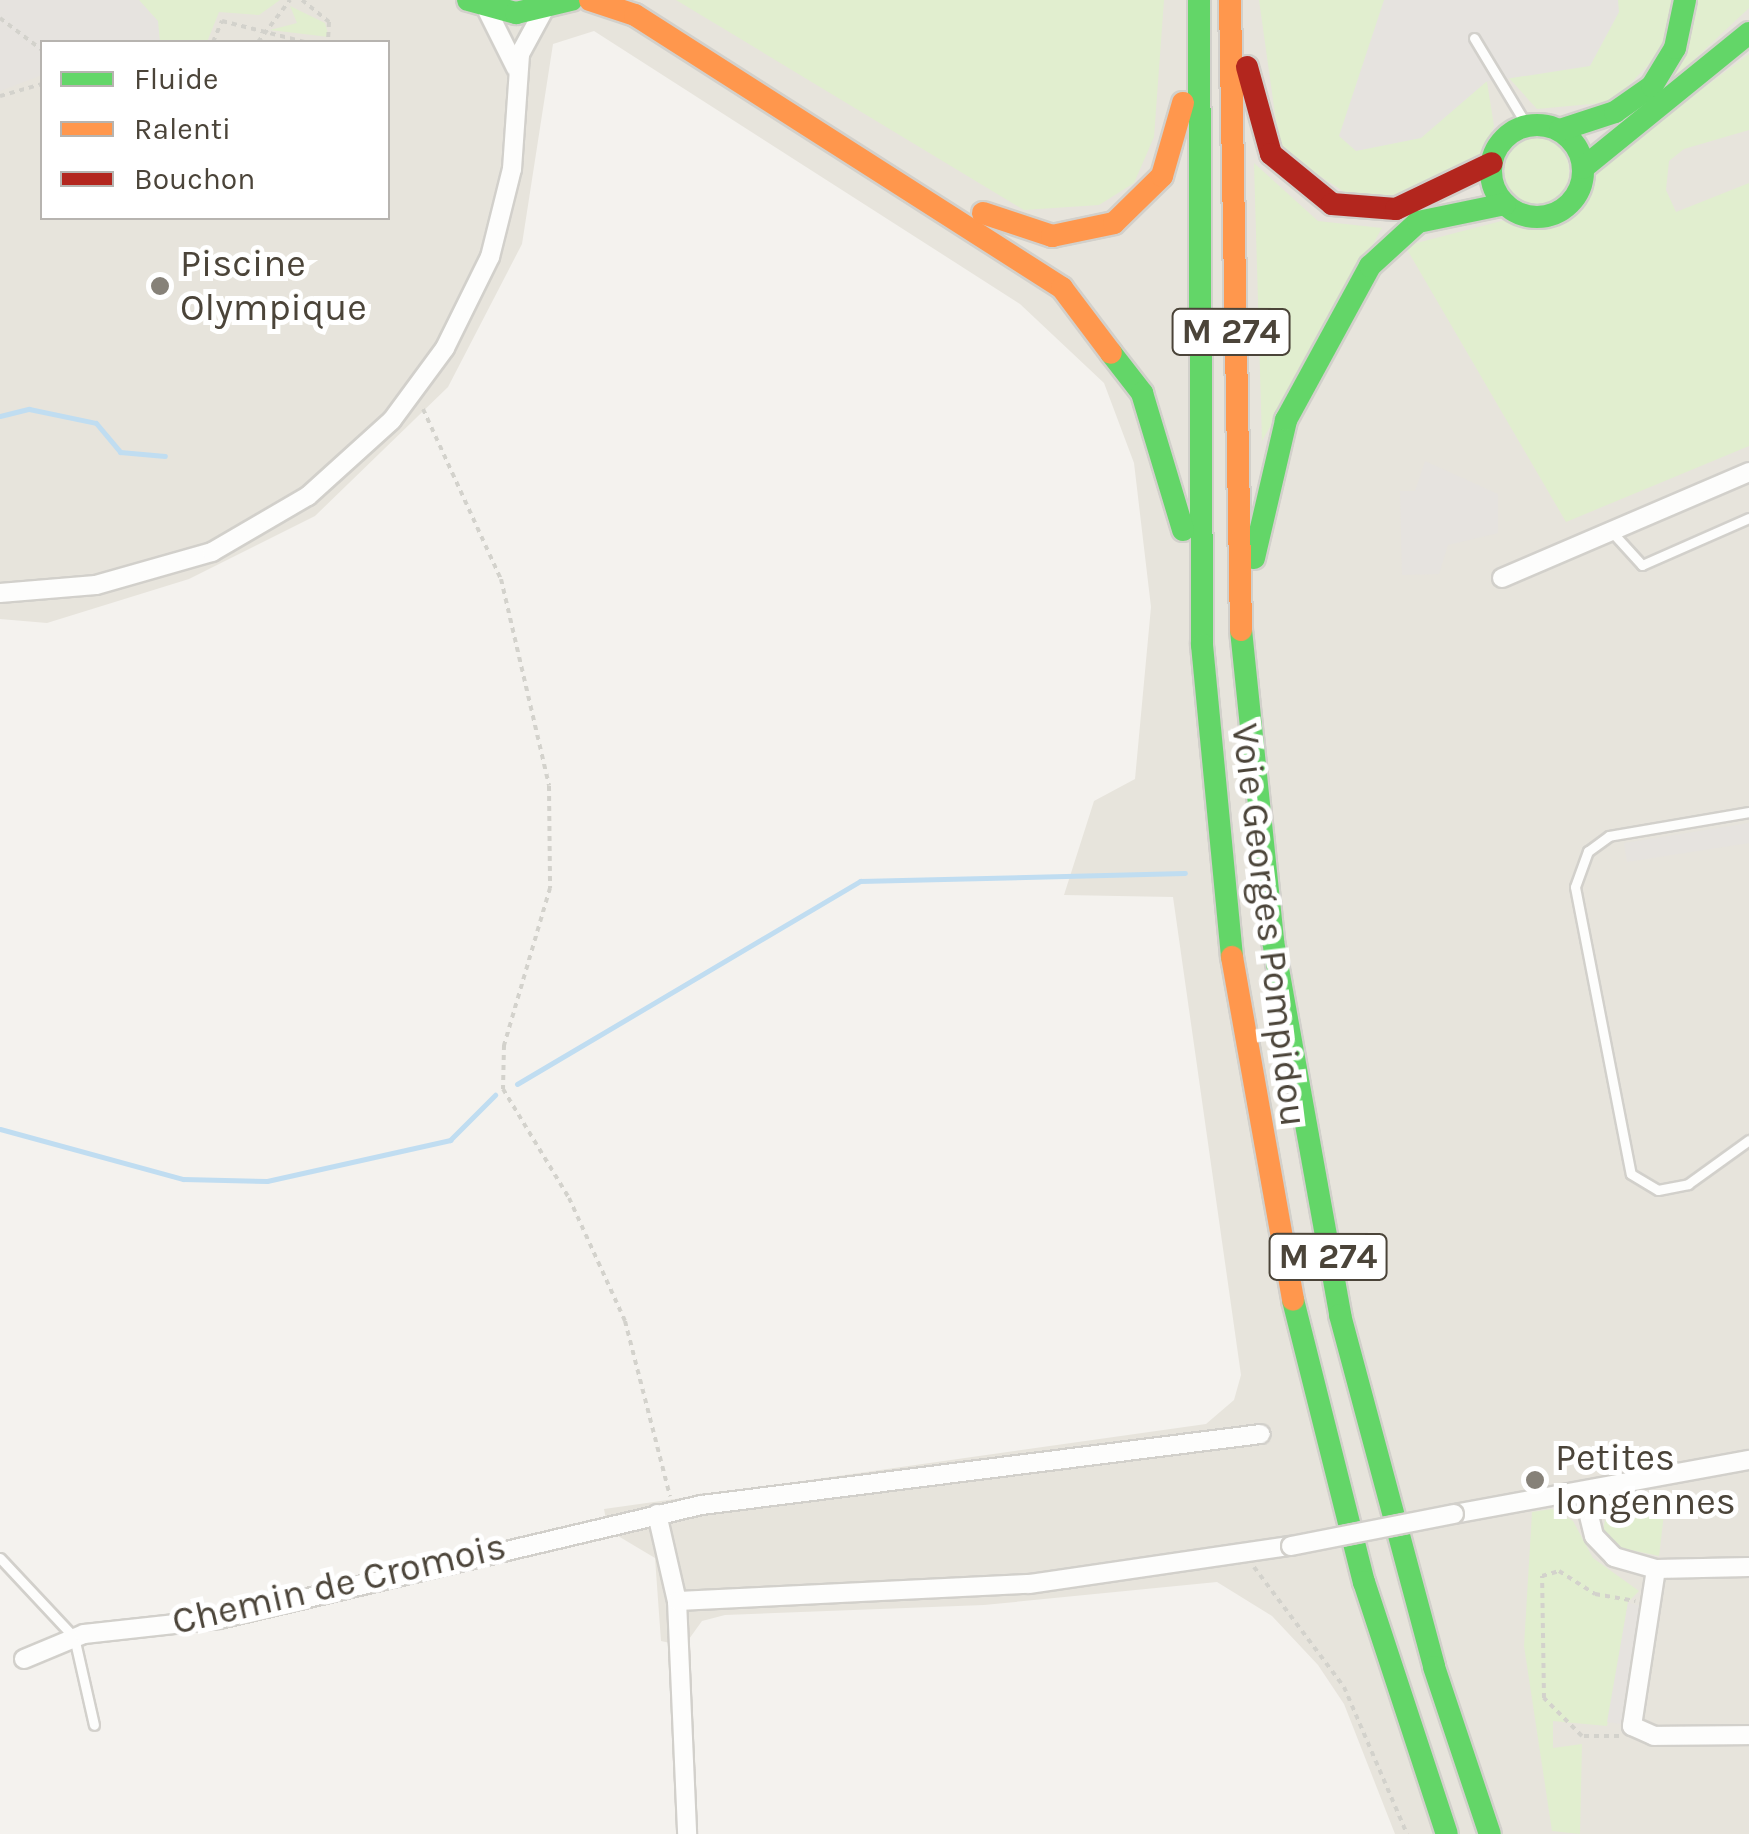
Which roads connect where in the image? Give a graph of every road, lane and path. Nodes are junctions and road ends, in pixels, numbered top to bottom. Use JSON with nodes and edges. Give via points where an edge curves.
{"nodes":[{"id":1,"x":290,"y":0,"type":"edge"},
{"id":2,"x":302,"y":0,"type":"edge"},
{"id":3,"x":578,"y":0,"type":"edge"},
{"id":4,"x":641,"y":0,"type":"edge"},
{"id":5,"x":1234,"y":0,"type":"edge"},
{"id":6,"x":1685,"y":0,"type":"edge"},
{"id":7,"x":477,"y":4,"type":"edge"},
{"id":8,"x":1199,"y":6,"type":"edge"},
{"id":9,"x":545,"y":8,"type":"junction"},
{"id":10,"x":0,"y":18,"type":"edge"},
{"id":11,"x":259,"y":30,"type":"junction"},
{"id":12,"x":1749,"y":33,"type":"edge"},
{"id":13,"x":1474,"y":38,"type":"dead end"},
{"id":14,"x":215,"y":40,"type":"edge"},
{"id":15,"x":258,"y":40,"type":"edge"},
{"id":16,"x":297,"y":40,"type":"edge"},
{"id":17,"x":328,"y":40,"type":"edge"},
{"id":18,"x":40,"y":48,"type":"edge"},
{"id":19,"x":518,"y":74,"type":"junction"},
{"id":20,"x":40,"y":85,"type":"edge"},
{"id":21,"x":0,"y":96,"type":"edge"},
{"id":22,"x":1527,"y":126,"type":"junction"},
{"id":23,"x":1560,"y":130,"type":"junction"},
{"id":24,"x":1492,"y":163,"type":"junction"},
{"id":25,"x":1584,"y":168,"type":"junction"},
{"id":26,"x":1505,"y":204,"type":"junction"},
{"id":27,"x":412,"y":396,"type":"junction"},
{"id":28,"x":1749,"y":472,"type":"edge"},
{"id":29,"x":1749,"y":518,"type":"edge"},
{"id":30,"x":1610,"y":530,"type":"junction"},
{"id":31,"x":1502,"y":578,"type":"dead end"},
{"id":32,"x":0,"y":593,"type":"edge"},
{"id":33,"x":1202,"y":644,"type":"junction"},
{"id":34,"x":1246,"y":664,"type":"junction"},
{"id":35,"x":1749,"y":812,"type":"edge"},
{"id":36,"x":1749,"y":1140,"type":"edge"},
{"id":37,"x":1261,"y":1434,"type":"dead end"},
{"id":38,"x":1749,"y":1460,"type":"edge"},
{"id":39,"x":1583,"y":1491,"type":"junction"},
{"id":40,"x":665,"y":1512,"type":"junction"},
{"id":41,"x":1248,"y":1553,"type":"junction"},
{"id":42,"x":0,"y":1558,"type":"edge"},
{"id":43,"x":1749,"y":1567,"type":"edge"},
{"id":44,"x":1656,"y":1569,"type":"junction"},
{"id":45,"x":1615,"y":1598,"type":"dead end"},
{"id":46,"x":678,"y":1601,"type":"junction"},
{"id":47,"x":74,"y":1637,"type":"junction"},
{"id":48,"x":24,"y":1658,"type":"dead end"},
{"id":49,"x":94,"y":1725,"type":"dead end"},
{"id":50,"x":1634,"y":1730,"type":"junction"},
{"id":51,"x":1749,"y":1734,"type":"edge"},
{"id":52,"x":687,"y":1834,"type":"edge"},
{"id":53,"x":1407,"y":1834,"type":"edge"},
{"id":54,"x":1448,"y":1834,"type":"edge"},
{"id":55,"x":1490,"y":1834,"type":"edge"}],
"edges":[{"from":1,"to":11,"type":"path"},
{"from":2,"to":17,"type":"path","via":[[329,22]]},
{"from":3,"to":9,"type":"main road"},
{"from":3,"to":33,"type":"main road","via":[[635,15],[968,224],[1082,308],[1154,420]]},
{"from":4,"to":8,"type":"main road","via":[[997,221],[1069,236],[1130,214],[1162,176]]},
{"from":5,"to":24,"type":"main road","via":[[1262,136],[1306,191],[1348,209],[1396,209]]},
{"from":5,"to":34,"type":"main road","name":"Voie Georges Pompidou","number":"M 274","via":[[1233,455]]},
{"from":6,"to":23,"type":"main road","via":[[1676,48],[1652,86],[1614,112]]},
{"from":7,"to":9,"type":"main road"},
{"from":7,"to":19,"type":"street"},
{"from":8,"to":33,"type":"main road","name":"Voie Georges Pompidou","number":"M 274"},
{"from":9,"to":19,"type":"street"},
{"from":10,"to":18,"type":"path"},
{"from":11,"to":14,"type":"path","via":[[222,21]]},
{"from":11,"to":15,"type":"path"},
{"from":11,"to":16,"type":"path"},
{"from":12,"to":25,"type":"main road"},
{"from":13,"to":22,"type":"lane"},
{"from":19,"to":27,"type":"street","via":[[499,227],[472,298]]},
{"from":20,"to":21,"type":"path"},
{"from":22,"to":23,"type":"main road"},
{"from":22,"to":24,"type":"main road","via":[[1504,139]]},
{"from":23,"to":25,"type":"main road"},
{"from":24,"to":26,"type":"main road"},
{"from":25,"to":26,"type":"main road","via":[[1562,210],[1526,216]]},
{"from":26,"to":34,"type":"main road","via":[[1438,214],[1404,231],[1344,311],[1271,458]]},
{"from":27,"to":32,"type":"street","via":[[338,473],[224,546],[96,585]]},
{"from":27,"to":40,"type":"path","via":[[436,428],[501,579],[548,786],[548,904],[504,1046],[503,1089],[568,1198],[625,1321]]},
{"from":28,"to":30,"type":"street"},
{"from":29,"to":30,"type":"lane","via":[[1642,564]]},
{"from":30,"to":31,"type":"street"},
{"from":33,"to":54,"type":"main road","name":"Voie Georges Pompidou","number":"M 274","via":[[1228,934],[1269,1192],[1341,1503]]},
{"from":34,"to":55,"type":"main road","name":"Voie Georges Pompidou","number":"M 274","via":[[1273,941],[1312,1182],[1384,1492]]},
{"from":35,"to":36,"type":"lane","via":[[1610,836],[1588,851],[1574,887],[1631,1174],[1658,1190],[1688,1184]]},
{"from":37,"to":40,"type":"street","name":"Chemin de Cromois"},
{"from":38,"to":39,"type":"street"},
{"from":39,"to":41,"type":"street","bridge":true},
{"from":39,"to":44,"type":"street","via":[[1602,1546]]},
{"from":40,"to":46,"type":"street"},
{"from":40,"to":47,"type":"street","name":"Chemin de Cromois","via":[[219,1619]]},
{"from":41,"to":46,"type":"street","via":[[892,1596]]},
{"from":41,"to":53,"type":"path","via":[[1268,1594],[1344,1687]]},
{"from":42,"to":47,"type":"lane"},
{"from":43,"to":44,"type":"street"},
{"from":44,"to":50,"type":"street"},
{"from":45,"to":50,"type":"path","via":[[1544,1572],[1542,1690],[1582,1736]]},
{"from":46,"to":52,"type":"street"},
{"from":47,"to":48,"type":"street","name":"Chemin de Cromois"},
{"from":47,"to":49,"type":"lane"},
{"from":50,"to":51,"type":"street"}]}
